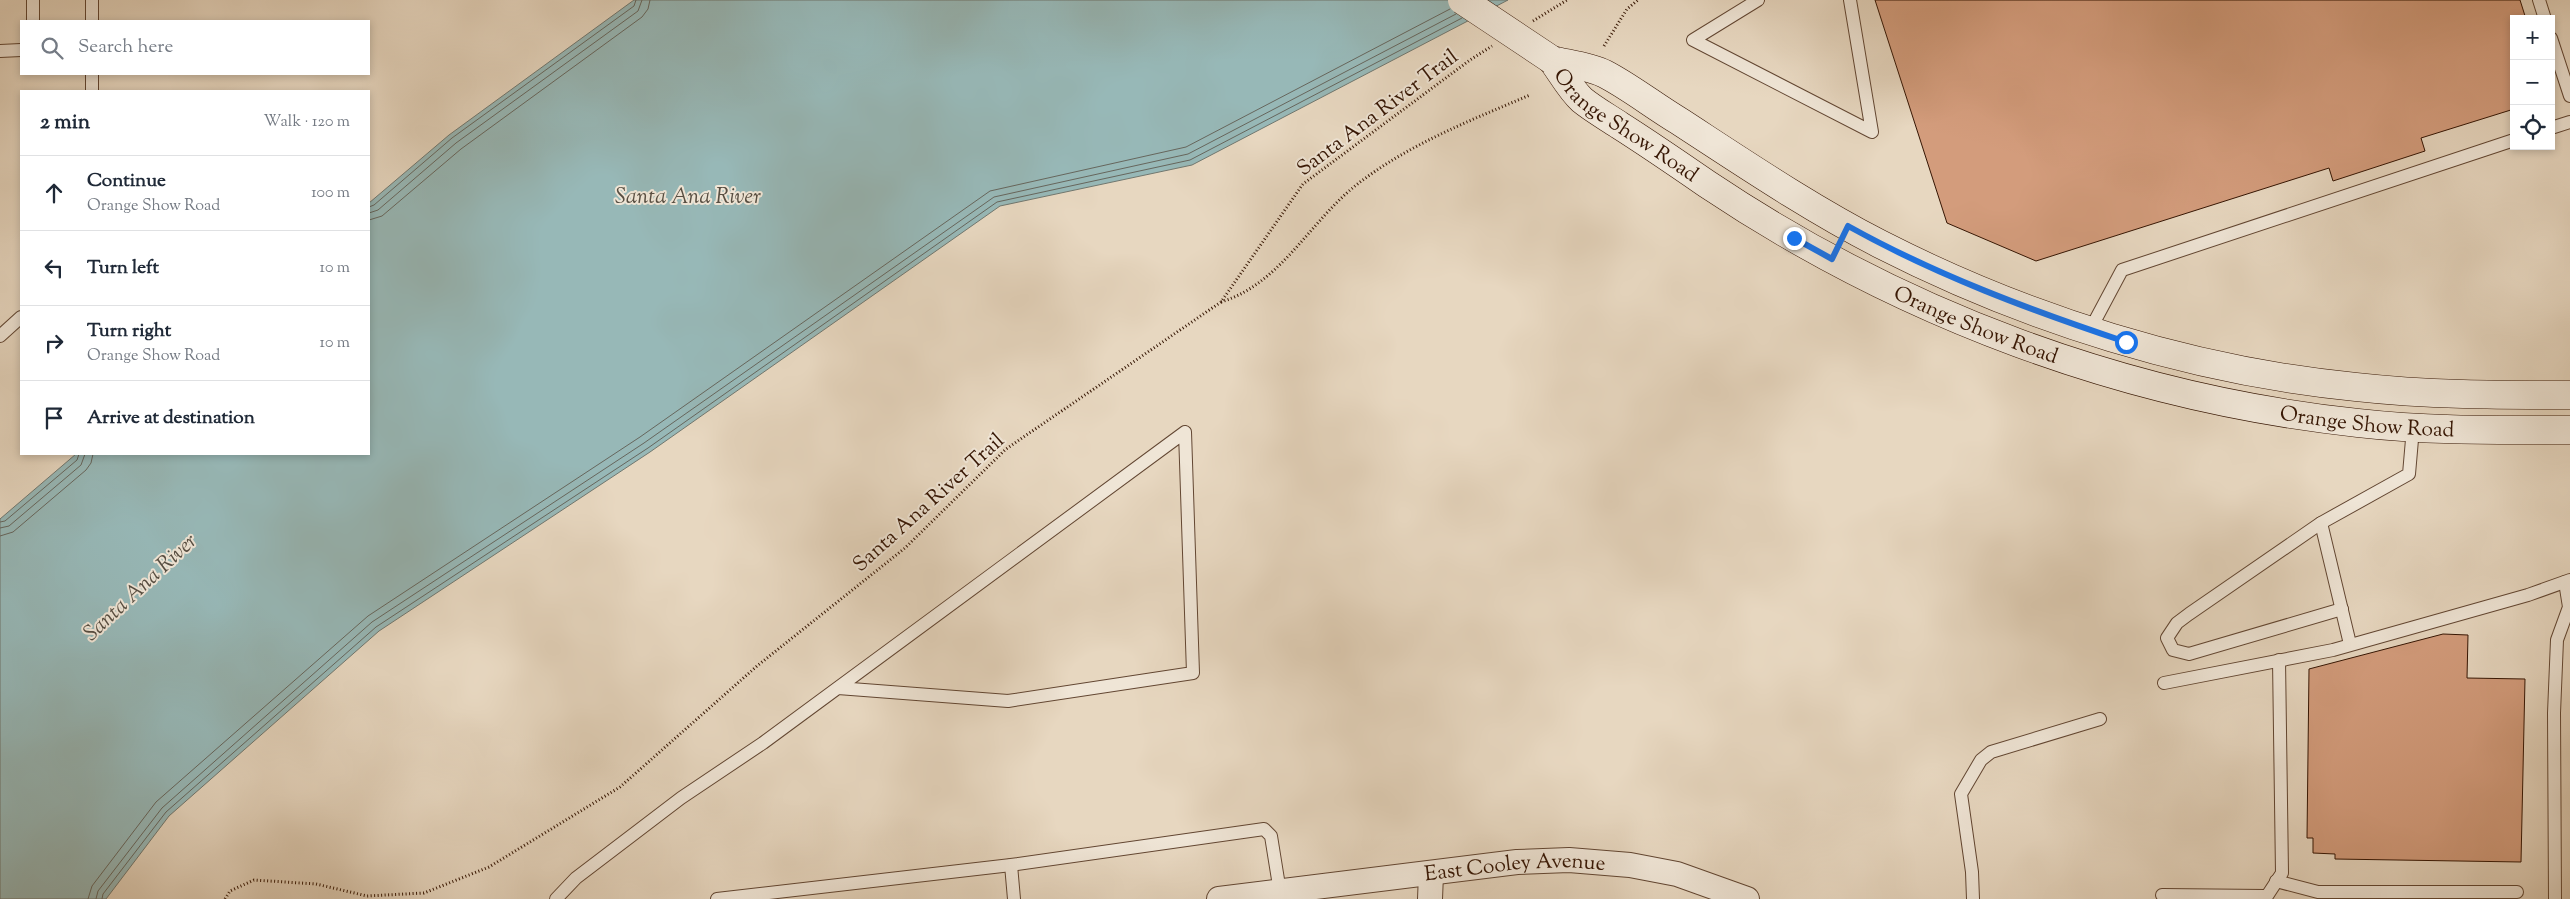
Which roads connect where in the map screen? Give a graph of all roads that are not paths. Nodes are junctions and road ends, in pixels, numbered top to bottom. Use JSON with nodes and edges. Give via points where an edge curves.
{"nodes":[{"id":1,"x":33,"y":0,"type":"edge"},
{"id":2,"x":92,"y":0,"type":"edge"},
{"id":3,"x":1462,"y":0,"type":"edge"},
{"id":4,"x":1758,"y":0,"type":"edge"},
{"id":5,"x":1850,"y":0,"type":"edge"},
{"id":6,"x":2539,"y":0,"type":"edge"},
{"id":7,"x":2544,"y":15,"type":"edge"},
{"id":8,"x":33,"y":20,"type":"edge"},
{"id":9,"x":92,"y":20,"type":"edge"},
{"id":10,"x":20,"y":50,"type":"edge"},
{"id":11,"x":2555,"y":50,"type":"edge"},
{"id":12,"x":0,"y":51,"type":"edge"},
{"id":13,"x":1552,"y":60,"type":"junction"},
{"id":14,"x":92,"y":75,"type":"edge"},
{"id":15,"x":92,"y":90,"type":"edge"},
{"id":16,"x":2570,"y":96,"type":"edge"},
{"id":17,"x":2570,"y":122,"type":"edge"},
{"id":18,"x":2555,"y":127,"type":"edge"},
{"id":19,"x":2510,"y":141,"type":"edge"},
{"id":20,"x":1848,"y":226,"type":"junction"},
{"id":21,"x":1832,"y":259,"type":"junction"},
{"id":22,"x":20,"y":318,"type":"edge"},
{"id":23,"x":2090,"y":330,"type":"junction"},
{"id":24,"x":0,"y":336,"type":"edge"},
{"id":25,"x":2570,"y":395,"type":"edge"},
{"id":26,"x":2412,"y":428,"type":"junction"},
{"id":27,"x":2570,"y":430,"type":"edge"},
{"id":28,"x":2321,"y":523,"type":"junction"},
{"id":29,"x":2567,"y":581,"type":"edge"},
{"id":30,"x":2342,"y":609,"type":"junction"},
{"id":31,"x":2350,"y":644,"type":"junction"},
{"id":32,"x":2279,"y":660,"type":"junction"},
{"id":33,"x":2164,"y":683,"type":"dead end"},
{"id":34,"x":838,"y":688,"type":"junction"},
{"id":35,"x":2100,"y":719,"type":"dead end"},
{"id":36,"x":1010,"y":865,"type":"junction"},
{"id":37,"x":1431,"y":874,"type":"junction"},
{"id":38,"x":2276,"y":881,"type":"junction"},
{"id":39,"x":1280,"y":892,"type":"junction"},
{"id":40,"x":2517,"y":892,"type":"dead end"},
{"id":41,"x":2162,"y":895,"type":"dead end"},
{"id":42,"x":2440,"y":895,"type":"edge"},
{"id":43,"x":2265,"y":897,"type":"edge"},
{"id":44,"x":556,"y":899,"type":"edge"},
{"id":45,"x":717,"y":899,"type":"edge"},
{"id":46,"x":1014,"y":899,"type":"edge"},
{"id":47,"x":1219,"y":899,"type":"edge"},
{"id":48,"x":1430,"y":899,"type":"edge"},
{"id":49,"x":1747,"y":899,"type":"edge"},
{"id":50,"x":1973,"y":899,"type":"edge"},
{"id":51,"x":2555,"y":899,"type":"edge"}],
"edges":[{"from":1,"to":8,"type":"lane"},
{"from":2,"to":9,"type":"lane"},
{"from":3,"to":13,"type":"main road","bridge":true},
{"from":4,"to":5,"type":"lane","via":[[1693,40],[1872,132]]},
{"from":6,"to":7,"type":"lane"},
{"from":10,"to":12,"type":"lane"},
{"from":11,"to":16,"type":"lane"},
{"from":13,"to":20,"type":"main road","name":"Orange Show Road","via":[[1603,73],[1811,206]]},
{"from":13,"to":21,"type":"main road","name":"Orange Show Road","via":[[1581,99],[1730,199]]},
{"from":14,"to":15,"type":"lane"},
{"from":17,"to":18,"type":"lane"},
{"from":19,"to":23,"type":"lane","via":[[2122,270]]},
{"from":20,"to":21,"type":"main road"},
{"from":20,"to":23,"type":"main road","name":"Orange Show Road","via":[[1972,287]]},
{"from":21,"to":26,"type":"main road","name":"Orange Show Road","via":[[1963,322],[2032,349],[2120,377],[2280,412]]},
{"from":22,"to":24,"type":"lane"},
{"from":23,"to":25,"type":"main road","name":"Orange Show Road","via":[[2208,362],[2345,386],[2420,393]]},
{"from":26,"to":27,"type":"main road","name":"Orange Show Road"},
{"from":26,"to":28,"type":"lane","via":[[2409,474]]},
{"from":28,"to":30,"type":"lane"},
{"from":28,"to":30,"type":"lane","via":[[2189,614],[2167,638],[2173,650],[2189,654]]},
{"from":29,"to":31,"type":"lane"},
{"from":29,"to":51,"type":"lane","via":[[2569,607],[2557,640],[2554,713]]},
{"from":30,"to":31,"type":"lane"},
{"from":31,"to":32,"type":"lane"},
{"from":32,"to":33,"type":"lane"},
{"from":32,"to":38,"type":"lane","via":[[2282,873]]},
{"from":34,"to":34,"type":"lane","via":[[846,682],[1185,432],[1193,673],[1008,700]]},
{"from":34,"to":44,"type":"lane","via":[[681,798],[576,878]]},
{"from":35,"to":50,"type":"lane","via":[[1991,752],[1981,760],[1962,794]]},
{"from":36,"to":39,"type":"lane","via":[[1264,830],[1271,836]]},
{"from":36,"to":45,"type":"lane"},
{"from":36,"to":46,"type":"lane"},
{"from":37,"to":39,"type":"street","name":"East Cooley Avenue"},
{"from":37,"to":48,"type":"street"},
{"from":37,"to":49,"type":"street","name":"East Cooley Avenue","via":[[1518,862],[1569,860],[1630,865],[1677,874]]},
{"from":38,"to":42,"type":"lane","via":[[2318,892]]},
{"from":38,"to":43,"type":"lane"},
{"from":39,"to":47,"type":"street","name":"East Cooley Avenue"},
{"from":40,"to":42,"type":"lane"},
{"from":41,"to":43,"type":"lane"}]}
